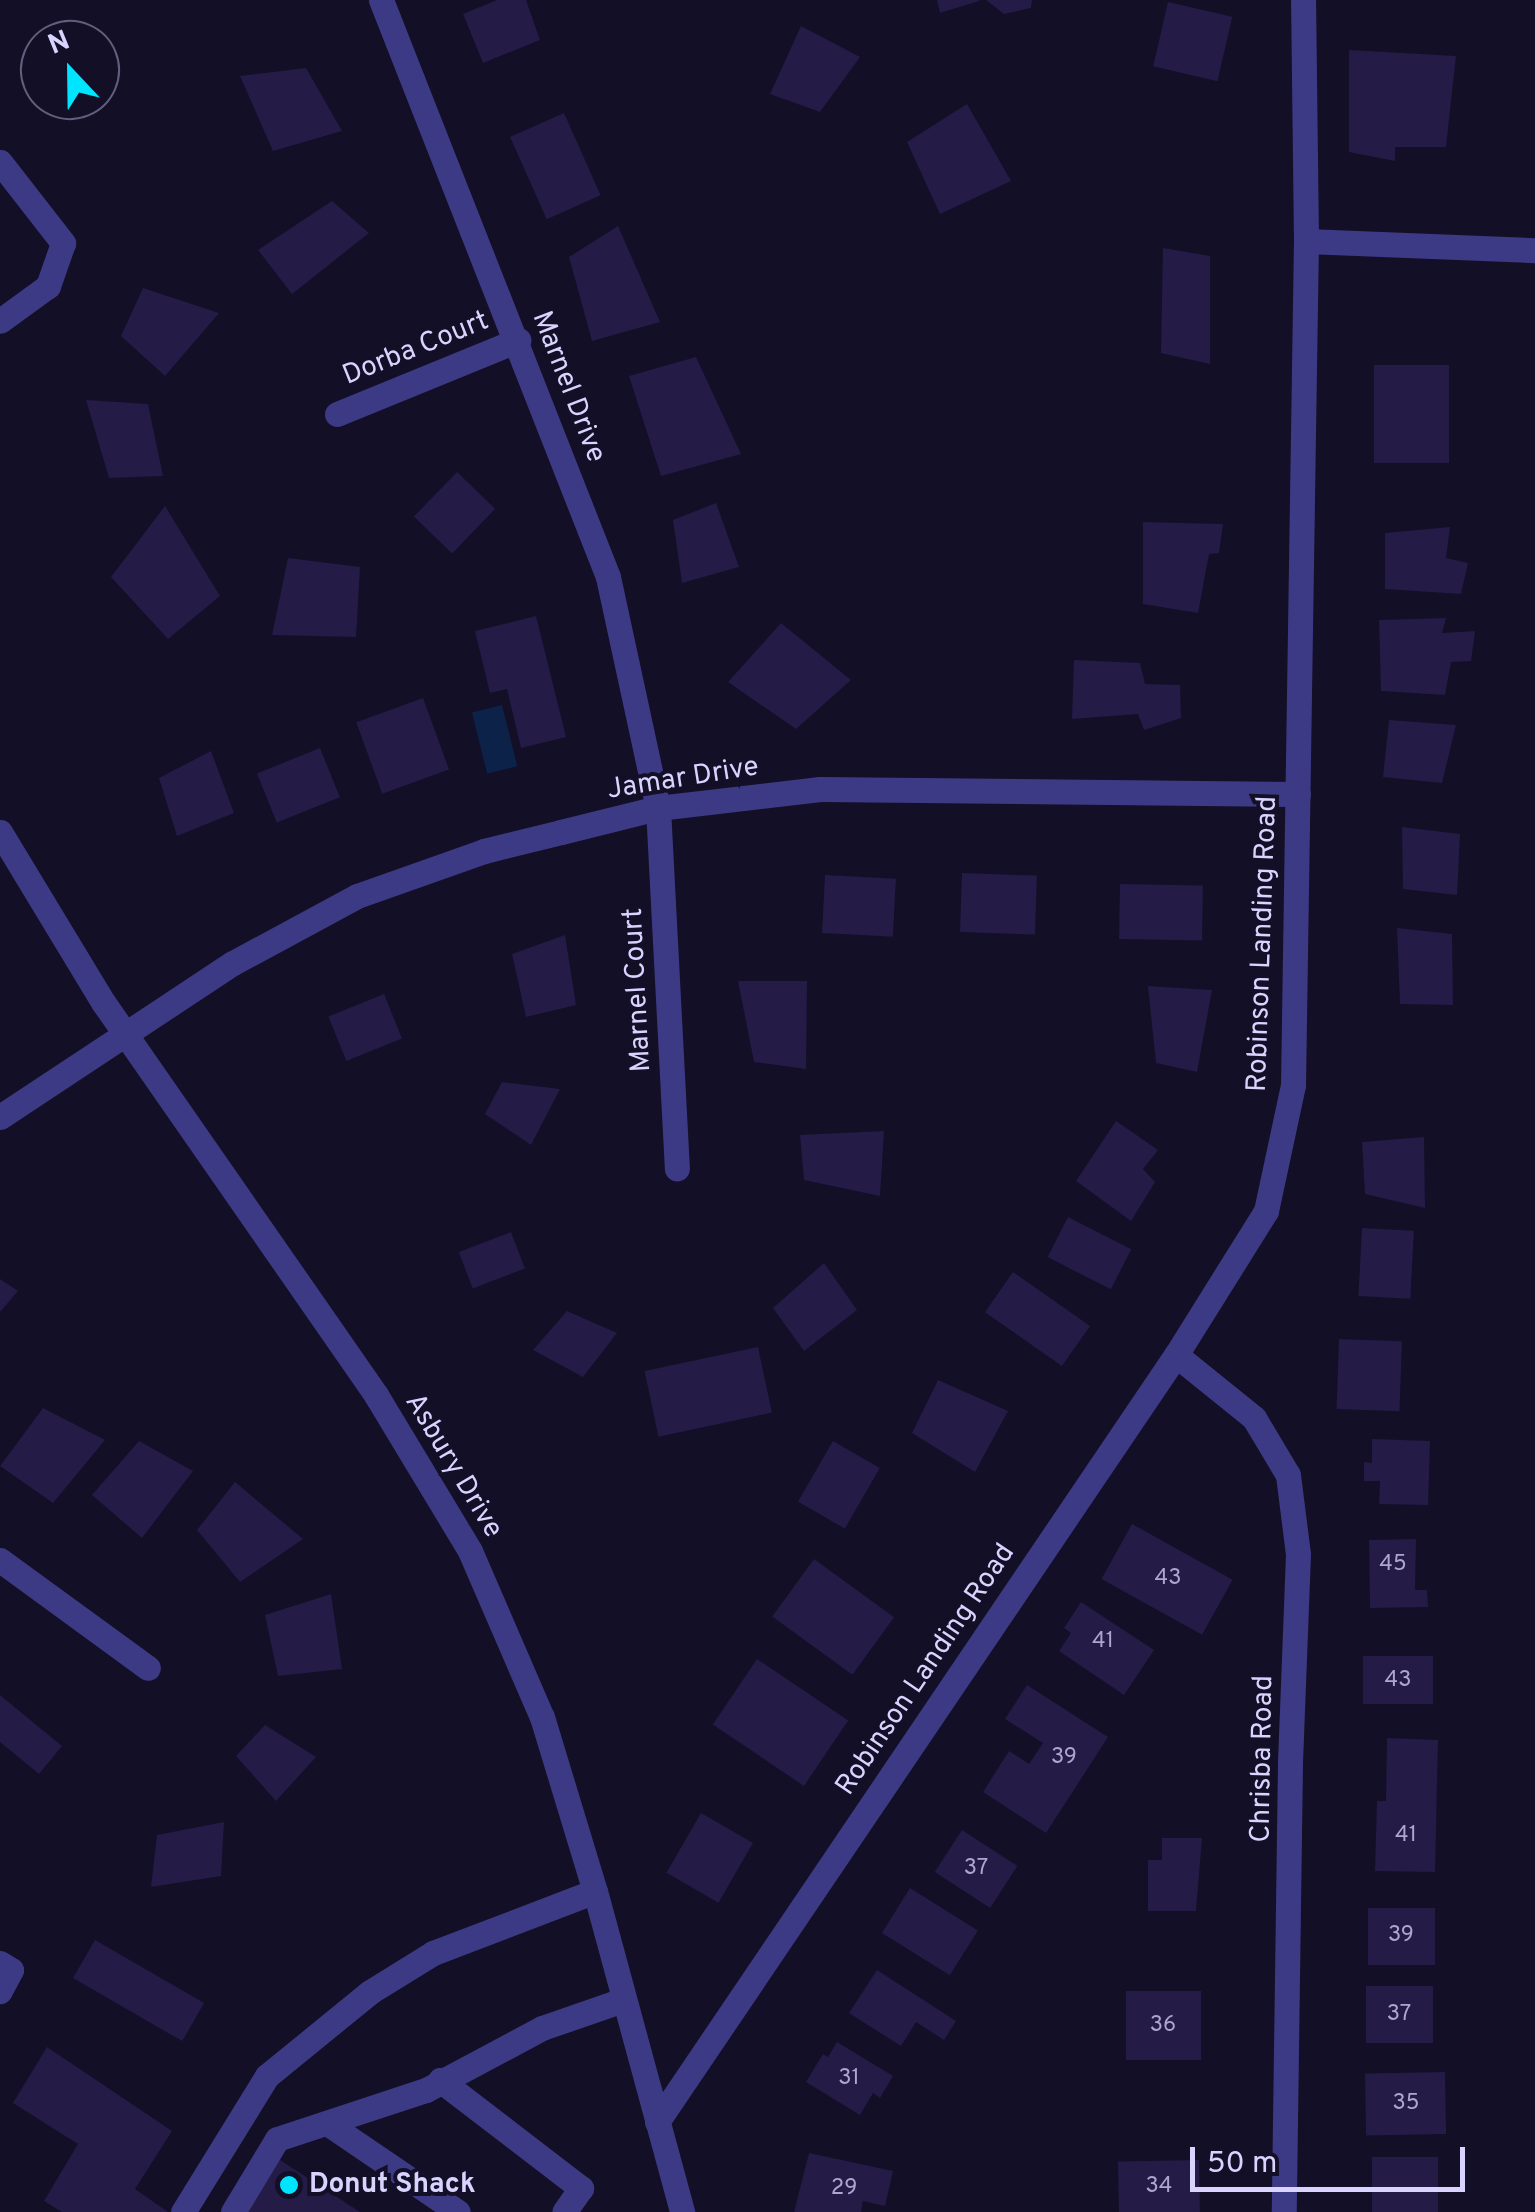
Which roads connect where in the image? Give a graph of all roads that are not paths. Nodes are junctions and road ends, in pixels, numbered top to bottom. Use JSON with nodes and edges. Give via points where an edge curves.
{"nodes":[{"id":1,"x":381,"y":0,"type":"edge"},
{"id":2,"x":1302,"y":0,"type":"edge"},
{"id":3,"x":0,"y":162,"type":"edge"},
{"id":4,"x":1306,"y":241,"type":"junction"},
{"id":5,"x":1535,"y":250,"type":"edge"},
{"id":6,"x":0,"y":320,"type":"edge"},
{"id":7,"x":518,"y":340,"type":"junction"},
{"id":8,"x":337,"y":414,"type":"dead end"},
{"id":9,"x":1298,"y":794,"type":"junction"},
{"id":10,"x":658,"y":808,"type":"junction"},
{"id":11,"x":0,"y":832,"type":"edge"},
{"id":12,"x":126,"y":1032,"type":"junction"},
{"id":13,"x":0,"y":1117,"type":"edge"},
{"id":14,"x":676,"y":1168,"type":"dead end"},
{"id":15,"x":1176,"y":1356,"type":"junction"},
{"id":16,"x":0,"y":1560,"type":"edge"},
{"id":17,"x":148,"y":1668,"type":"dead end"},
{"id":18,"x":596,"y":1890,"type":"junction"},
{"id":19,"x":0,"y":1963,"type":"edge"},
{"id":20,"x":0,"y":1991,"type":"edge"},
{"id":21,"x":624,"y":2000,"type":"junction"},
{"id":22,"x":440,"y":2080,"type":"junction"},
{"id":23,"x":657,"y":2122,"type":"junction"},
{"id":24,"x":326,"y":2123,"type":"junction"},
{"id":25,"x":183,"y":2212,"type":"edge"},
{"id":26,"x":233,"y":2212,"type":"edge"},
{"id":27,"x":458,"y":2212,"type":"edge"},
{"id":28,"x":564,"y":2212,"type":"edge"},
{"id":29,"x":682,"y":2212,"type":"edge"},
{"id":30,"x":1284,"y":2212,"type":"edge"}],
"edges":[{"from":1,"to":7,"type":"street","name":"Marnel Drive"},
{"from":2,"to":4,"type":"street","name":"Robinson Landing Road"},
{"from":3,"to":6,"type":"street","via":[[63,243],[48,286]]},
{"from":4,"to":5,"type":"street"},
{"from":4,"to":9,"type":"street","name":"Robinson Landing Road"},
{"from":7,"to":8,"type":"street","name":"Dorba Court"},
{"from":7,"to":10,"type":"street","name":"Marnel Drive","via":[[608,577]]},
{"from":9,"to":10,"type":"street","name":"Jamar Drive","via":[[820,788]]},
{"from":9,"to":15,"type":"street","name":"Robinson Landing Road","via":[[1292,1086],[1266,1211]]},
{"from":10,"to":12,"type":"street","name":"Jamar Drive","via":[[484,851],[357,896],[232,963]]},
{"from":10,"to":14,"type":"street","name":"Marnel Court"},
{"from":11,"to":12,"type":"street","name":"Asbury Drive"},
{"from":12,"to":13,"type":"street","name":"Jamar Drive"},
{"from":12,"to":18,"type":"street","name":"Asbury Drive","via":[[376,1395],[470,1551],[542,1716]]},
{"from":15,"to":23,"type":"street","name":"Robinson Landing Road"},
{"from":15,"to":30,"type":"street","name":"Chrisba Road","via":[[1254,1418],[1288,1474],[1298,1554]]},
{"from":16,"to":17,"type":"street"},
{"from":18,"to":21,"type":"street","name":"Asbury Drive"},
{"from":18,"to":25,"type":"street","via":[[433,1954],[370,1992],[267,2076]]},
{"from":19,"to":20,"type":"street","via":[[12,1970]]},
{"from":21,"to":22,"type":"street","via":[[542,2028]]},
{"from":21,"to":23,"type":"street","name":"Asbury Drive"},
{"from":22,"to":24,"type":"street"},
{"from":22,"to":28,"type":"street","via":[[581,2188]]},
{"from":23,"to":29,"type":"street","name":"Asbury Drive"},
{"from":24,"to":26,"type":"street","via":[[277,2140]]},
{"from":24,"to":27,"type":"street"}]}
